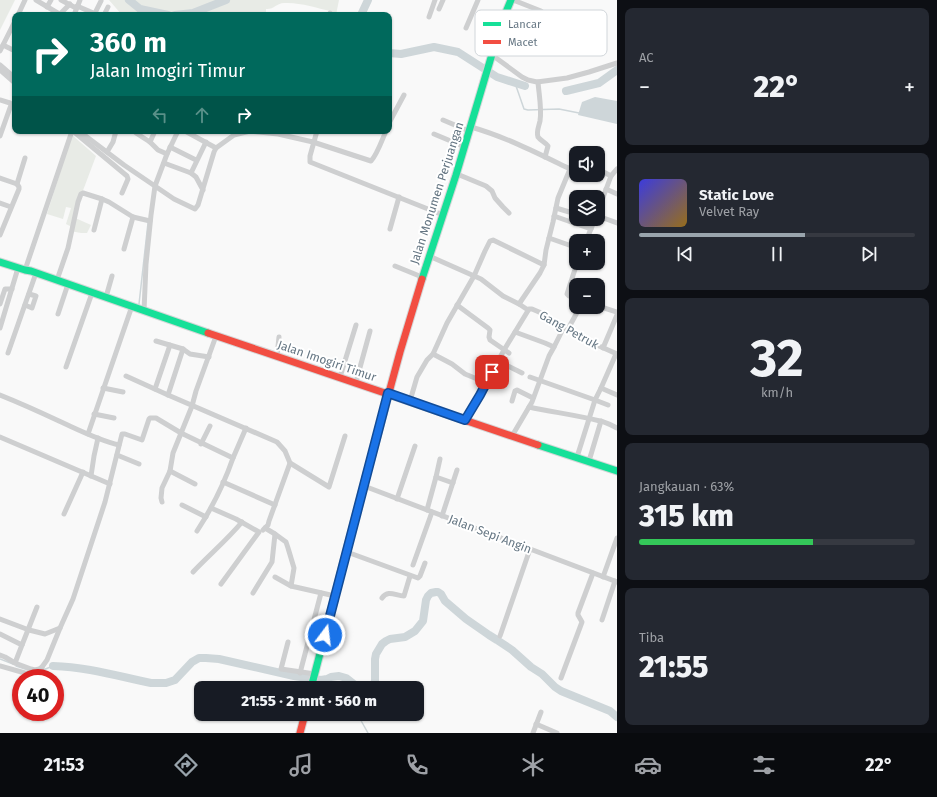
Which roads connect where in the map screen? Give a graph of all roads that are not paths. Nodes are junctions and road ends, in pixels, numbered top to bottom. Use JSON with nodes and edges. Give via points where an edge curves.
{"nodes":[{"id":1,"x":25,"y":0,"type":"edge"},
{"id":2,"x":36,"y":0,"type":"edge"},
{"id":3,"x":51,"y":0,"type":"edge"},
{"id":4,"x":61,"y":0,"type":"edge"},
{"id":5,"x":80,"y":0,"type":"edge"},
{"id":6,"x":435,"y":0,"type":"edge"},
{"id":7,"x":443,"y":0,"type":"edge"},
{"id":8,"x":478,"y":0,"type":"edge"},
{"id":9,"x":512,"y":0,"type":"edge"},
{"id":10,"x":101,"y":1,"type":"dead end"},
{"id":11,"x":70,"y":4,"type":"junction"},
{"id":12,"x":47,"y":7,"type":"junction"},
{"id":13,"x":77,"y":7,"type":"junction"},
{"id":14,"x":108,"y":7,"type":"dead end"},
{"id":15,"x":439,"y":10,"type":"dead end"},
{"id":16,"x":507,"y":10,"type":"edge"},
{"id":17,"x":538,"y":10,"type":"edge"},
{"id":18,"x":19,"y":12,"type":"edge"},
{"id":19,"x":55,"y":12,"type":"edge"},
{"id":20,"x":63,"y":12,"type":"edge"},
{"id":21,"x":75,"y":12,"type":"edge"},
{"id":22,"x":90,"y":12,"type":"edge"},
{"id":23,"x":98,"y":12,"type":"edge"},
{"id":24,"x":106,"y":12,"type":"edge"},
{"id":25,"x":429,"y":17,"type":"dead end"},
{"id":26,"x":466,"y":28,"type":"dead end"},
{"id":27,"x":12,"y":32,"type":"edge"},
{"id":28,"x":3,"y":45,"type":"junction"},
{"id":29,"x":12,"y":50,"type":"edge"},
{"id":30,"x":0,"y":51,"type":"edge"},
{"id":31,"x":492,"y":56,"type":"edge"},
{"id":32,"x":493,"y":56,"type":"edge"},
{"id":33,"x":617,"y":63,"type":"edge"},
{"id":34,"x":0,"y":65,"type":"edge"},
{"id":35,"x":0,"y":70,"type":"edge"},
{"id":36,"x":12,"y":74,"type":"edge"},
{"id":37,"x":12,"y":80,"type":"edge"},
{"id":38,"x":538,"y":82,"type":"junction"},
{"id":39,"x":404,"y":95,"type":"dead end"},
{"id":40,"x":0,"y":100,"type":"edge"},
{"id":41,"x":392,"y":117,"type":"edge"},
{"id":42,"x":443,"y":120,"type":"dead end"},
{"id":43,"x":470,"y":129,"type":"junction"},
{"id":44,"x":71,"y":134,"type":"edge"},
{"id":45,"x":78,"y":134,"type":"edge"},
{"id":46,"x":82,"y":134,"type":"edge"},
{"id":47,"x":88,"y":134,"type":"edge"},
{"id":48,"x":115,"y":134,"type":"edge"},
{"id":49,"x":138,"y":134,"type":"edge"},
{"id":50,"x":154,"y":134,"type":"edge"},
{"id":51,"x":176,"y":134,"type":"edge"},
{"id":52,"x":191,"y":134,"type":"edge"},
{"id":53,"x":234,"y":134,"type":"edge"},
{"id":54,"x":279,"y":134,"type":"edge"},
{"id":55,"x":316,"y":134,"type":"edge"},
{"id":56,"x":385,"y":134,"type":"edge"},
{"id":57,"x":434,"y":134,"type":"dead end"},
{"id":58,"x":0,"y":136,"type":"edge"},
{"id":59,"x":85,"y":138,"type":"junction"},
{"id":60,"x":150,"y":142,"type":"junction"},
{"id":61,"x":206,"y":142,"type":"junction"},
{"id":62,"x":313,"y":142,"type":"junction"},
{"id":63,"x":170,"y":147,"type":"junction"},
{"id":64,"x":465,"y":147,"type":"junction"},
{"id":65,"x":216,"y":148,"type":"junction"},
{"id":66,"x":104,"y":153,"type":"junction"},
{"id":67,"x":167,"y":154,"type":"junction"},
{"id":68,"x":545,"y":156,"type":"junction"},
{"id":69,"x":25,"y":158,"type":"dead end"},
{"id":70,"x":196,"y":160,"type":"junction"},
{"id":71,"x":164,"y":163,"type":"junction"},
{"id":72,"x":569,"y":168,"type":"edge"},
{"id":73,"x":123,"y":169,"type":"junction"},
{"id":74,"x":617,"y":169,"type":"edge"},
{"id":75,"x":569,"y":171,"type":"edge"},
{"id":76,"x":191,"y":173,"type":"junction"},
{"id":77,"x":605,"y":173,"type":"edge"},
{"id":78,"x":457,"y":174,"type":"junction"},
{"id":79,"x":611,"y":176,"type":"junction"},
{"id":80,"x":0,"y":178,"type":"edge"},
{"id":81,"x":17,"y":184,"type":"junction"},
{"id":82,"x":155,"y":186,"type":"junction"},
{"id":83,"x":606,"y":189,"type":"joint"},
{"id":84,"x":203,"y":190,"type":"junction"},
{"id":85,"x":122,"y":193,"type":"dead end"},
{"id":86,"x":617,"y":194,"type":"edge"},
{"id":87,"x":399,"y":197,"type":"junction"},
{"id":88,"x":102,"y":199,"type":"junction"},
{"id":89,"x":0,"y":203,"type":"edge"},
{"id":90,"x":11,"y":207,"type":"junction"},
{"id":91,"x":556,"y":208,"type":"junction"},
{"id":92,"x":569,"y":212,"type":"edge"},
{"id":93,"x":509,"y":213,"type":"dead end"},
{"id":94,"x":443,"y":215,"type":"junction"},
{"id":95,"x":554,"y":216,"type":"junction"},
{"id":96,"x":133,"y":217,"type":"junction"},
{"id":97,"x":605,"y":221,"type":"edge"},
{"id":98,"x":150,"y":222,"type":"junction"},
{"id":99,"x":617,"y":223,"type":"edge"},
{"id":100,"x":592,"y":226,"type":"edge"},
{"id":101,"x":390,"y":229,"type":"dead end"},
{"id":102,"x":591,"y":229,"type":"junction"},
{"id":103,"x":94,"y":230,"type":"dead end"},
{"id":104,"x":589,"y":234,"type":"edge"},
{"id":105,"x":0,"y":235,"type":"edge"},
{"id":106,"x":549,"y":238,"type":"junction"},
{"id":107,"x":569,"y":245,"type":"edge"},
{"id":108,"x":124,"y":249,"type":"dead end"},
{"id":109,"x":429,"y":256,"type":"junction"},
{"id":110,"x":0,"y":257,"type":"edge"},
{"id":111,"x":0,"y":262,"type":"edge"},
{"id":112,"x":544,"y":265,"type":"junction"},
{"id":113,"x":395,"y":266,"type":"dead end"},
{"id":114,"x":27,"y":270,"type":"junction"},
{"id":115,"x":112,"y":276,"type":"dead end"},
{"id":116,"x":474,"y":276,"type":"junction"},
{"id":117,"x":422,"y":277,"type":"junction"},
{"id":118,"x":57,"y":280,"type":"junction"},
{"id":119,"x":68,"y":284,"type":"junction"},
{"id":120,"x":569,"y":286,"type":"edge"},
{"id":121,"x":12,"y":289,"type":"junction"},
{"id":122,"x":92,"y":293,"type":"junction"},
{"id":123,"x":29,"y":294,"type":"junction"},
{"id":124,"x":569,"y":296,"type":"edge"},
{"id":125,"x":106,"y":297,"type":"junction"},
{"id":126,"x":0,"y":304,"type":"edge"},
{"id":127,"x":519,"y":304,"type":"junction"},
{"id":128,"x":25,"y":305,"type":"junction"},
{"id":129,"x":457,"y":305,"type":"junction"},
{"id":130,"x":137,"y":308,"type":"junction"},
{"id":131,"x":605,"y":308,"type":"edge"},
{"id":132,"x":528,"y":310,"type":"junction"},
{"id":133,"x":617,"y":312,"type":"edge"},
{"id":134,"x":58,"y":314,"type":"dead end"},
{"id":135,"x":575,"y":314,"type":"edge"},
{"id":136,"x":617,"y":316,"type":"edge"},
{"id":137,"x":356,"y":325,"type":"dead end"},
{"id":138,"x":0,"y":328,"type":"edge"},
{"id":139,"x":566,"y":328,"type":"junction"},
{"id":140,"x":370,"y":331,"type":"dead end"},
{"id":141,"x":515,"y":332,"type":"junction"},
{"id":142,"x":216,"y":336,"type":"junction"},
{"id":143,"x":279,"y":337,"type":"dead end"},
{"id":144,"x":156,"y":341,"type":"dead end"},
{"id":145,"x":170,"y":345,"type":"junction"},
{"id":146,"x":554,"y":347,"type":"junction"},
{"id":147,"x":603,"y":348,"type":"junction"},
{"id":148,"x":183,"y":349,"type":"junction"},
{"id":149,"x":504,"y":350,"type":"junction"},
{"id":150,"x":8,"y":353,"type":"dead end"},
{"id":151,"x":509,"y":353,"type":"dead end"},
{"id":152,"x":432,"y":354,"type":"junction"},
{"id":153,"x":617,"y":354,"type":"edge"},
{"id":154,"x":277,"y":356,"type":"junction"},
{"id":155,"x":209,"y":358,"type":"junction"},
{"id":156,"x":498,"y":361,"type":"junction"},
{"id":157,"x":66,"y":367,"type":"dead end"},
{"id":158,"x":522,"y":373,"type":"dead end"},
{"id":159,"x":126,"y":376,"type":"dead end"},
{"id":160,"x":340,"y":376,"type":"junction"},
{"id":161,"x":530,"y":377,"type":"dead end"},
{"id":162,"x":540,"y":380,"type":"junction"},
{"id":163,"x":356,"y":382,"type":"junction"},
{"id":164,"x":487,"y":383,"type":"junction"},
{"id":165,"x":103,"y":388,"type":"junction"},
{"id":166,"x":601,"y":388,"type":"junction"},
{"id":167,"x":155,"y":389,"type":"junction"},
{"id":168,"x":123,"y":392,"type":"dead end"},
{"id":169,"x":388,"y":393,"type":"junction"},
{"id":170,"x":0,"y":395,"type":"edge"},
{"id":171,"x":168,"y":395,"type":"junction"},
{"id":172,"x":617,"y":395,"type":"edge"},
{"id":173,"x":533,"y":398,"type":"junction"},
{"id":174,"x":596,"y":400,"type":"junction"},
{"id":175,"x":410,"y":401,"type":"junction"},
{"id":176,"x":512,"y":401,"type":"dead end"},
{"id":177,"x":608,"y":405,"type":"dead end"},
{"id":178,"x":192,"y":406,"type":"junction"},
{"id":179,"x":529,"y":407,"type":"junction"},
{"id":180,"x":94,"y":414,"type":"junction"},
{"id":181,"x":114,"y":418,"type":"dead end"},
{"id":182,"x":589,"y":418,"type":"junction"},
{"id":183,"x":465,"y":420,"type":"junction"},
{"id":184,"x":601,"y":421,"type":"junction"},
{"id":185,"x":210,"y":426,"type":"dead end"},
{"id":186,"x":246,"y":428,"type":"junction"},
{"id":187,"x":617,"y":428,"type":"edge"},
{"id":188,"x":181,"y":433,"type":"junction"},
{"id":189,"x":88,"y":434,"type":"junction"},
{"id":190,"x":345,"y":436,"type":"dead end"},
{"id":191,"x":512,"y":436,"type":"junction"},
{"id":192,"x":0,"y":437,"type":"edge"},
{"id":193,"x":98,"y":438,"type":"junction"},
{"id":194,"x":201,"y":444,"type":"junction"},
{"id":195,"x":119,"y":445,"type":"junction"},
{"id":196,"x":415,"y":446,"type":"dead end"},
{"id":197,"x":117,"y":456,"type":"junction"},
{"id":198,"x":576,"y":457,"type":"junction"},
{"id":199,"x":233,"y":458,"type":"junction"},
{"id":200,"x":440,"y":459,"type":"dead end"},
{"id":201,"x":589,"y":461,"type":"junction"},
{"id":202,"x":290,"y":463,"type":"junction"},
{"id":203,"x":139,"y":464,"type":"dead end"},
{"id":204,"x":457,"y":470,"type":"dead end"},
{"id":205,"x":170,"y":471,"type":"junction"},
{"id":206,"x":617,"y":471,"type":"edge"},
{"id":207,"x":83,"y":472,"type":"junction"},
{"id":208,"x":91,"y":476,"type":"junction"},
{"id":209,"x":436,"y":477,"type":"junction"},
{"id":210,"x":223,"y":482,"type":"junction"},
{"id":211,"x":453,"y":483,"type":"junction"},
{"id":212,"x":110,"y":484,"type":"junction"},
{"id":213,"x":195,"y":484,"type":"dead end"},
{"id":214,"x":364,"y":486,"type":"junction"},
{"id":215,"x":397,"y":499,"type":"junction"},
{"id":216,"x":162,"y":502,"type":"dead end"},
{"id":217,"x":182,"y":505,"type":"dead end"},
{"id":218,"x":275,"y":505,"type":"junction"},
{"id":219,"x":211,"y":508,"type":"junction"},
{"id":220,"x":429,"y":511,"type":"junction"},
{"id":221,"x":64,"y":514,"type":"dead end"},
{"id":222,"x":442,"y":516,"type":"junction"},
{"id":223,"x":206,"y":517,"type":"junction"},
{"id":224,"x":242,"y":522,"type":"junction"},
{"id":225,"x":265,"y":528,"type":"junction"},
{"id":226,"x":197,"y":531,"type":"dead end"},
{"id":227,"x":259,"y":532,"type":"junction"},
{"id":228,"x":276,"y":534,"type":"junction"},
{"id":229,"x":617,"y":538,"type":"edge"},
{"id":230,"x":530,"y":549,"type":"junction"},
{"id":231,"x":347,"y":552,"type":"junction"},
{"id":232,"x":425,"y":563,"type":"dead end"},
{"id":233,"x":413,"y":565,"type":"dead end"},
{"id":234,"x":193,"y":572,"type":"dead end"},
{"id":235,"x":593,"y":573,"type":"junction"},
{"id":236,"x":410,"y":576,"type":"junction"},
{"id":237,"x":275,"y":577,"type":"dead end"},
{"id":238,"x":603,"y":577,"type":"junction"},
{"id":239,"x":616,"y":582,"type":"edge"},
{"id":240,"x":221,"y":584,"type":"dead end"},
{"id":241,"x":291,"y":586,"type":"junction"},
{"id":242,"x":253,"y":593,"type":"dead end"},
{"id":243,"x":321,"y":593,"type":"junction"},
{"id":244,"x":335,"y":596,"type":"junction"},
{"id":245,"x":382,"y":598,"type":"dead end"},
{"id":246,"x":37,"y":607,"type":"dead end"},
{"id":247,"x":0,"y":619,"type":"edge"},
{"id":248,"x":602,"y":620,"type":"dead end"},
{"id":249,"x":60,"y":628,"type":"junction"},
{"id":250,"x":29,"y":630,"type":"junction"},
{"id":251,"x":0,"y":634,"type":"edge"},
{"id":252,"x":500,"y":636,"type":"dead end"},
{"id":253,"x":288,"y":642,"type":"dead end"},
{"id":254,"x":22,"y":645,"type":"junction"},
{"id":255,"x":0,"y":655,"type":"edge"},
{"id":256,"x":16,"y":663,"type":"junction"},
{"id":257,"x":0,"y":666,"type":"edge"},
{"id":258,"x":12,"y":669,"type":"edge"},
{"id":259,"x":32,"y":669,"type":"edge"},
{"id":260,"x":42,"y":669,"type":"edge"},
{"id":261,"x":301,"y":673,"type":"junction"},
{"id":262,"x":314,"y":674,"type":"junction"},
{"id":263,"x":561,"y":678,"type":"dead end"},
{"id":264,"x":313,"y":681,"type":"edge"},
{"id":265,"x":541,"y":712,"type":"dead end"},
{"id":266,"x":303,"y":721,"type":"edge"},
{"id":267,"x":536,"y":724,"type":"junction"},
{"id":268,"x":300,"y":733,"type":"edge"},
{"id":269,"x":533,"y":733,"type":"edge"},
{"id":270,"x":557,"y":733,"type":"edge"}],
"edges":[{"from":1,"to":18,"type":"street"},
{"from":2,"to":12,"type":"street"},
{"from":3,"to":12,"type":"street"},
{"from":4,"to":11,"type":"street"},
{"from":5,"to":13,"type":"street"},
{"from":6,"to":25,"type":"street"},
{"from":7,"to":15,"type":"street"},
{"from":8,"to":26,"type":"street"},
{"from":9,"to":16,"type":"street","name":"Jalan Monumen Perjuangan"},
{"from":9,"to":17,"type":"street"},
{"from":10,"to":23,"type":"street"},
{"from":11,"to":13,"type":"street"},
{"from":11,"to":20,"type":"street"},
{"from":12,"to":19,"type":"street"},
{"from":13,"to":21,"type":"street"},
{"from":13,"to":22,"type":"street"},
{"from":14,"to":24,"type":"street"},
{"from":27,"to":28,"type":"street"},
{"from":28,"to":29,"type":"street"},
{"from":28,"to":30,"type":"street"},
{"from":31,"to":43,"type":"street","name":"Jalan Monumen Perjuangan"},
{"from":32,"to":38,"type":"street","via":[[522,77]]},
{"from":33,"to":38,"type":"street","via":[[567,78]]},
{"from":34,"to":36,"type":"street"},
{"from":35,"to":37,"type":"street"},
{"from":38,"to":68,"type":"street","via":[[540,120],[537,132],[539,138],[548,146]]},
{"from":39,"to":41,"type":"street"},
{"from":40,"to":58,"type":"street","via":[[11,105]]},
{"from":42,"to":43,"type":"street"},
{"from":43,"to":64,"type":"street","name":"Jalan Monumen Perjuangan"},
{"from":43,"to":68,"type":"street","via":[[490,132]]},
{"from":44,"to":114,"type":"street"},
{"from":45,"to":59,"type":"street"},
{"from":46,"to":59,"type":"street"},
{"from":47,"to":59,"type":"street"},
{"from":48,"to":66,"type":"street","via":[[113,142]]},
{"from":49,"to":60,"type":"street"},
{"from":50,"to":60,"type":"street"},
{"from":51,"to":63,"type":"street"},
{"from":52,"to":61,"type":"street"},
{"from":53,"to":65,"type":"street"},
{"from":54,"to":62,"type":"street"},
{"from":55,"to":62,"type":"street"},
{"from":56,"to":62,"type":"street","via":[[372,161]]},
{"from":57,"to":64,"type":"street"},
{"from":59,"to":66,"type":"street"},
{"from":60,"to":67,"type":"street"},
{"from":61,"to":65,"type":"street"},
{"from":61,"to":70,"type":"street"},
{"from":62,"to":87,"type":"street","via":[[310,162]]},
{"from":63,"to":67,"type":"street"},
{"from":63,"to":70,"type":"street"},
{"from":64,"to":78,"type":"street","name":"Jalan Monumen Perjuangan"},
{"from":65,"to":84,"type":"street"},
{"from":66,"to":73,"type":"street"},
{"from":67,"to":71,"type":"street"},
{"from":68,"to":72,"type":"street"},
{"from":69,"to":81,"type":"street"},
{"from":70,"to":76,"type":"street"},
{"from":71,"to":76,"type":"street"},
{"from":71,"to":82,"type":"street"},
{"from":73,"to":82,"type":"street"},
{"from":73,"to":85,"type":"street","via":[[128,179]]},
{"from":74,"to":79,"type":"street"},
{"from":75,"to":91,"type":"street"},
{"from":76,"to":84,"type":"street","via":[[197,178]]},
{"from":77,"to":79,"type":"street"},
{"from":78,"to":93,"type":"street","via":[[486,186]]},
{"from":78,"to":94,"type":"street","name":"Jalan Monumen Perjuangan"},
{"from":79,"to":83,"type":"street"},
{"from":80,"to":81,"type":"street"},
{"from":81,"to":90,"type":"street","via":[[19,189]]},
{"from":82,"to":84,"type":"street","via":[[195,210]]},
{"from":82,"to":98,"type":"street"},
{"from":83,"to":86,"type":"street"},
{"from":87,"to":94,"type":"street"},
{"from":87,"to":101,"type":"street"},
{"from":88,"to":96,"type":"street"},
{"from":88,"to":103,"type":"street"},
{"from":88,"to":118,"type":"street","via":[[81,194]]},
{"from":89,"to":90,"type":"street"},
{"from":90,"to":105,"type":"street"},
{"from":91,"to":92,"type":"street"},
{"from":91,"to":95,"type":"street"},
{"from":94,"to":109,"type":"street","name":"Jalan Monumen Perjuangan"},
{"from":95,"to":102,"type":"street"},
{"from":95,"to":106,"type":"street"},
{"from":96,"to":98,"type":"street"},
{"from":96,"to":108,"type":"street"},
{"from":97,"to":99,"type":"street"},
{"from":98,"to":130,"type":"street","via":[[146,264]]},
{"from":100,"to":102,"type":"street"},
{"from":102,"to":104,"type":"street"},
{"from":106,"to":107,"type":"street"},
{"from":106,"to":112,"type":"street"},
{"from":109,"to":116,"type":"street"},
{"from":109,"to":117,"type":"street","name":"Jalan Monumen Perjuangan"},
{"from":110,"to":114,"type":"street","name":"Jalan Imogiri Timur","via":[[13,261]]},
{"from":111,"to":114,"type":"street","name":"Jalan Imogiri Timur"},
{"from":112,"to":116,"type":"street","via":[[492,240]]},
{"from":112,"to":127,"type":"street"},
{"from":113,"to":117,"type":"street"},
{"from":114,"to":118,"type":"street","name":"Jalan Imogiri Timur"},
{"from":114,"to":121,"type":"street"},
{"from":114,"to":123,"type":"street"},
{"from":115,"to":125,"type":"street"},
{"from":116,"to":127,"type":"street"},
{"from":116,"to":129,"type":"street"},
{"from":117,"to":169,"type":"street","name":"Jalan Monumen Perjuangan"},
{"from":118,"to":119,"type":"street","name":"Jalan Imogiri Timur"},
{"from":119,"to":122,"type":"street","name":"Jalan Imogiri Timur"},
{"from":119,"to":134,"type":"street"},
{"from":120,"to":124,"type":"street","via":[[566,294]]},
{"from":121,"to":126,"type":"street","via":[[5,289]]},
{"from":121,"to":138,"type":"street"},
{"from":122,"to":125,"type":"street","name":"Jalan Imogiri Timur"},
{"from":122,"to":157,"type":"street"},
{"from":123,"to":128,"type":"street"},
{"from":123,"to":128,"type":"street","via":[[36,296],[32,308]]},
{"from":125,"to":130,"type":"street","name":"Jalan Imogiri Timur"},
{"from":127,"to":132,"type":"street"},
{"from":128,"to":150,"type":"street"},
{"from":129,"to":149,"type":"street","via":[[488,328],[490,340]]},
{"from":129,"to":152,"type":"street"},
{"from":130,"to":142,"type":"street","name":"Jalan Imogiri Timur"},
{"from":130,"to":165,"type":"street"},
{"from":131,"to":133,"type":"street"},
{"from":132,"to":139,"type":"street","name":"Gang Petruk","via":[[532,309]]},
{"from":132,"to":141,"type":"street","name":"Gang Petruk"},
{"from":135,"to":139,"type":"street"},
{"from":136,"to":147,"type":"street"},
{"from":137,"to":160,"type":"street"},
{"from":139,"to":146,"type":"street"},
{"from":139,"to":147,"type":"street","name":"Gang Petruk"},
{"from":140,"to":163,"type":"street"},
{"from":141,"to":146,"type":"street"},
{"from":141,"to":149,"type":"street","name":"Gang Petruk"},
{"from":142,"to":154,"type":"street","name":"Jalan Imogiri Timur"},
{"from":142,"to":155,"type":"street"},
{"from":143,"to":154,"type":"street"},
{"from":144,"to":145,"type":"street"},
{"from":145,"to":148,"type":"street"},
{"from":145,"to":167,"type":"street"},
{"from":146,"to":162,"type":"street"},
{"from":147,"to":153,"type":"street","name":"Gang Petruk"},
{"from":148,"to":155,"type":"street","via":[[190,354]]},
{"from":148,"to":171,"type":"street"},
{"from":149,"to":151,"type":"street"},
{"from":149,"to":156,"type":"street","name":"Gang Petruk"},
{"from":152,"to":164,"type":"street","via":[[465,374]]},
{"from":152,"to":175,"type":"street","via":[[417,378]]},
{"from":153,"to":166,"type":"street"},
{"from":154,"to":160,"type":"street","name":"Jalan Imogiri Timur"},
{"from":155,"to":178,"type":"street"},
{"from":156,"to":158,"type":"street"},
{"from":156,"to":164,"type":"street","name":"Gang Petruk"},
{"from":159,"to":167,"type":"street"},
{"from":160,"to":163,"type":"street","name":"Jalan Imogiri Timur"},
{"from":161,"to":162,"type":"street"},
{"from":162,"to":173,"type":"street"},
{"from":162,"to":174,"type":"street"},
{"from":163,"to":169,"type":"street","name":"Jalan Imogiri Timur"},
{"from":164,"to":183,"type":"street","name":"Gang Petruk"},
{"from":165,"to":168,"type":"street"},
{"from":165,"to":180,"type":"street"},
{"from":166,"to":172,"type":"street"},
{"from":166,"to":174,"type":"street"},
{"from":167,"to":171,"type":"street"},
{"from":169,"to":175,"type":"street","name":"Jalan Imogiri Timur"},
{"from":169,"to":214,"type":"street","name":"Jalan Monumen Perjuangan"},
{"from":170,"to":189,"type":"street"},
{"from":171,"to":178,"type":"street"},
{"from":173,"to":176,"type":"street","via":[[517,390]]},
{"from":173,"to":179,"type":"street"},
{"from":174,"to":177,"type":"street"},
{"from":174,"to":182,"type":"street"},
{"from":175,"to":183,"type":"street","name":"Jalan Imogiri Timur"},
{"from":178,"to":186,"type":"street"},
{"from":178,"to":188,"type":"street"},
{"from":179,"to":182,"type":"street"},
{"from":179,"to":191,"type":"street"},
{"from":180,"to":181,"type":"street"},
{"from":180,"to":189,"type":"street"},
{"from":182,"to":184,"type":"street"},
{"from":182,"to":198,"type":"street"},
{"from":183,"to":191,"type":"street","name":"Jalan Imogiri Timur"},
{"from":184,"to":187,"type":"street"},
{"from":184,"to":201,"type":"street"},
{"from":185,"to":194,"type":"street"},
{"from":186,"to":199,"type":"street"},
{"from":186,"to":202,"type":"street","via":[[277,442],[285,451]]},
{"from":188,"to":194,"type":"street"},
{"from":188,"to":195,"type":"street","via":[[156,418],[150,418],[142,440],[122,434]]},
{"from":188,"to":205,"type":"street"},
{"from":189,"to":193,"type":"street"},
{"from":190,"to":202,"type":"street","via":[[330,486]]},
{"from":191,"to":198,"type":"street","name":"Jalan Imogiri Timur"},
{"from":192,"to":207,"type":"street"},
{"from":193,"to":195,"type":"street"},
{"from":193,"to":208,"type":"street"},
{"from":194,"to":199,"type":"street"},
{"from":195,"to":197,"type":"street"},
{"from":196,"to":215,"type":"street"},
{"from":197,"to":203,"type":"street"},
{"from":197,"to":212,"type":"street"},
{"from":198,"to":201,"type":"street","name":"Jalan Imogiri Timur"},
{"from":199,"to":210,"type":"street"},
{"from":200,"to":209,"type":"street"},
{"from":201,"to":206,"type":"street","name":"Jalan Imogiri Timur"},
{"from":202,"to":218,"type":"street"},
{"from":204,"to":211,"type":"street"},
{"from":205,"to":213,"type":"street"},
{"from":205,"to":216,"type":"street","via":[[162,488]]},
{"from":207,"to":208,"type":"street"},
{"from":207,"to":221,"type":"street"},
{"from":208,"to":212,"type":"street"},
{"from":209,"to":211,"type":"street"},
{"from":209,"to":220,"type":"street"},
{"from":210,"to":218,"type":"street"},
{"from":210,"to":219,"type":"street"},
{"from":211,"to":222,"type":"street"},
{"from":212,"to":249,"type":"street","via":[[73,599]]},
{"from":214,"to":215,"type":"street","name":"Jalan Sepi Angin"},
{"from":214,"to":231,"type":"street","name":"Jalan Monumen Perjuangan"},
{"from":215,"to":220,"type":"street","name":"Jalan Sepi Angin"},
{"from":217,"to":223,"type":"street"},
{"from":218,"to":225,"type":"street"},
{"from":219,"to":223,"type":"street"},
{"from":219,"to":224,"type":"street"},
{"from":220,"to":222,"type":"street","name":"Jalan Sepi Angin"},
{"from":220,"to":233,"type":"street"},
{"from":222,"to":230,"type":"street","name":"Jalan Sepi Angin"},
{"from":223,"to":226,"type":"street"},
{"from":224,"to":227,"type":"street"},
{"from":224,"to":234,"type":"street"},
{"from":225,"to":227,"type":"street"},
{"from":225,"to":228,"type":"street"},
{"from":227,"to":240,"type":"street"},
{"from":228,"to":241,"type":"street","via":[[286,542],[294,568]]},
{"from":228,"to":242,"type":"street","via":[[272,562]]},
{"from":229,"to":238,"type":"street"},
{"from":230,"to":235,"type":"street","name":"Jalan Sepi Angin"},
{"from":230,"to":252,"type":"street"},
{"from":231,"to":236,"type":"street"},
{"from":231,"to":244,"type":"street","name":"Jalan Monumen Perjuangan"},
{"from":232,"to":236,"type":"street","via":[[418,578]]},
{"from":235,"to":238,"type":"street","name":"Jalan Sepi Angin"},
{"from":235,"to":263,"type":"street","via":[[578,613],[582,622]]},
{"from":236,"to":245,"type":"street","via":[[404,596],[389,593]]},
{"from":237,"to":241,"type":"street"},
{"from":238,"to":239,"type":"street","name":"Jalan Sepi Angin"},
{"from":239,"to":248,"type":"street"},
{"from":241,"to":243,"type":"street"},
{"from":243,"to":244,"type":"street"},
{"from":243,"to":261,"type":"street"},
{"from":244,"to":262,"type":"street","name":"Jalan Monumen Perjuangan"},
{"from":246,"to":250,"type":"street"},
{"from":247,"to":250,"type":"street"},
{"from":249,"to":250,"type":"street","via":[[45,634]]},
{"from":249,"to":260,"type":"street"},
{"from":250,"to":254,"type":"street"},
{"from":251,"to":254,"type":"street"},
{"from":253,"to":261,"type":"street","via":[[282,669]]},
{"from":254,"to":256,"type":"street"},
{"from":255,"to":256,"type":"street"},
{"from":256,"to":259,"type":"street"},
{"from":257,"to":258,"type":"street"},
{"from":261,"to":262,"type":"street"},
{"from":262,"to":264,"type":"street","name":"Jalan Monumen Perjuangan"},
{"from":265,"to":267,"type":"street"},
{"from":266,"to":268,"type":"street"},
{"from":267,"to":269,"type":"street"},
{"from":267,"to":270,"type":"street"}]}
